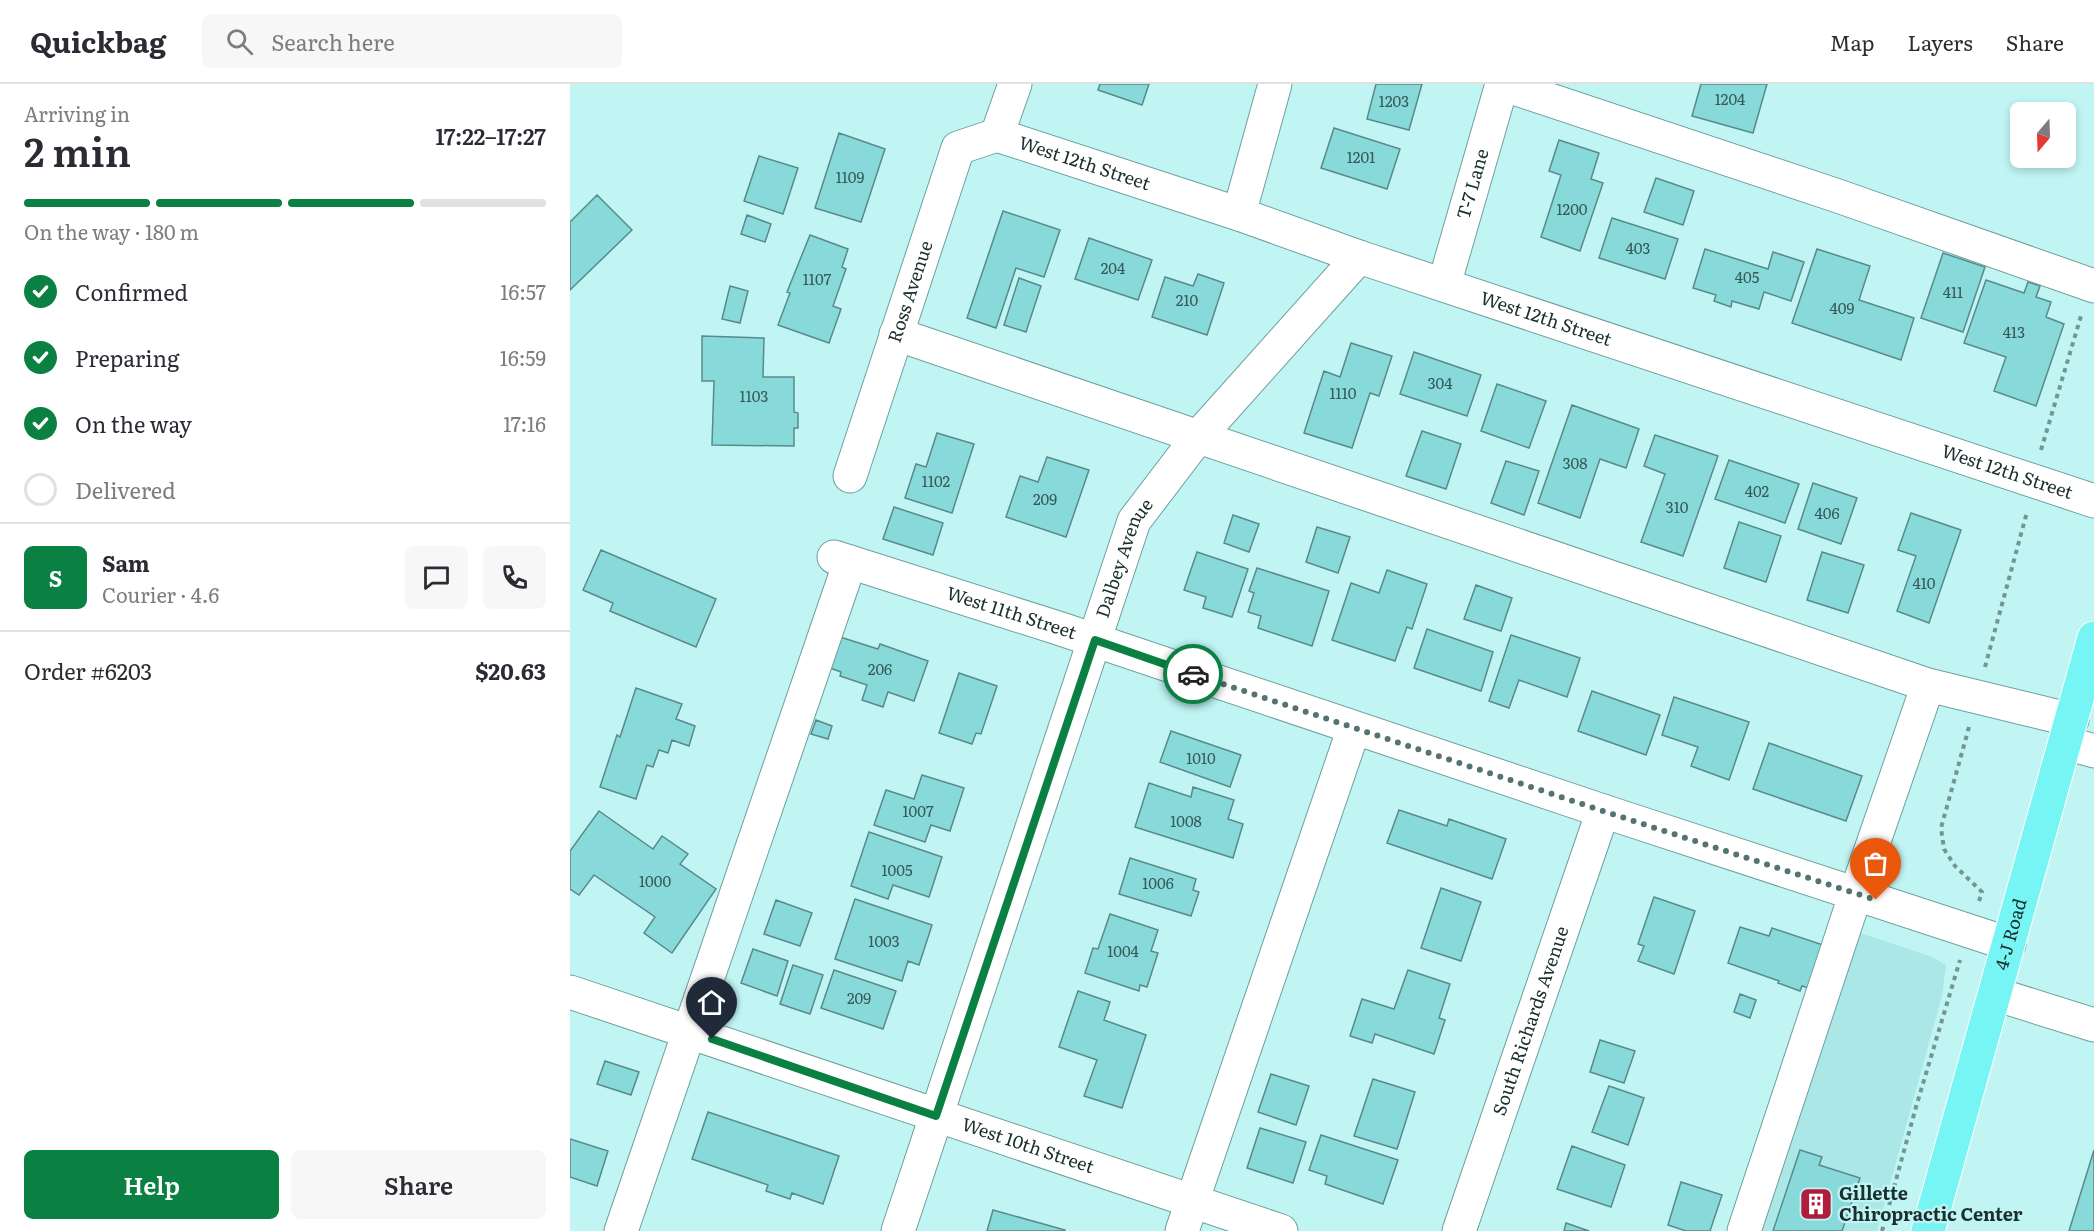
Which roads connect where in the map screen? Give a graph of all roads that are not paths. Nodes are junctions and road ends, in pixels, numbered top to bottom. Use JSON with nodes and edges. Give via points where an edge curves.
{"nodes":[{"id":1,"x":1015,"y":84,"type":"edge"},
{"id":2,"x":1275,"y":84,"type":"edge"},
{"id":3,"x":1502,"y":84,"type":"edge"},
{"id":4,"x":997,"y":135,"type":"junction"},
{"id":5,"x":1239,"y":214,"type":"junction"},
{"id":6,"x":1359,"y":256,"type":"junction"},
{"id":7,"x":1444,"y":285,"type":"junction"},
{"id":8,"x":2088,"y":297,"type":"edge"},
{"id":9,"x":896,"y":334,"type":"junction"},
{"id":10,"x":1198,"y":437,"type":"junction"},
{"id":11,"x":849,"y":476,"type":"dead end"},
{"id":12,"x":2094,"y":501,"type":"edge"},
{"id":13,"x":2094,"y":638,"type":"edge"},
{"id":14,"x":1095,"y":640,"type":"junction"},
{"id":15,"x":1928,"y":685,"type":"junction"},
{"id":16,"x":1354,"y":728,"type":"junction"},
{"id":17,"x":2077,"y":738,"type":"edge"},
{"id":18,"x":1603,"y":811,"type":"junction"},
{"id":19,"x":1856,"y":893,"type":"junction"},
{"id":20,"x":2009,"y":944,"type":"junction"},
{"id":21,"x":570,"y":992,"type":"edge"},
{"id":22,"x":1995,"y":994,"type":"junction"},
{"id":23,"x":2094,"y":1025,"type":"edge"},
{"id":24,"x":689,"y":1032,"type":"junction"},
{"id":25,"x":936,"y":1116,"type":"junction"},
{"id":26,"x":1187,"y":1216,"type":"edge"},
{"id":27,"x":621,"y":1231,"type":"edge"},
{"id":28,"x":898,"y":1231,"type":"edge"},
{"id":29,"x":1281,"y":1231,"type":"edge"},
{"id":30,"x":1459,"y":1231,"type":"edge"},
{"id":31,"x":1744,"y":1231,"type":"edge"},
{"id":32,"x":1928,"y":1231,"type":"edge"}],
"edges":[{"from":1,"to":4,"type":"street"},
{"from":2,"to":5,"type":"street"},
{"from":3,"to":7,"type":"street","name":"T-7 Lane"},
{"from":3,"to":8,"type":"street","via":[[1838,196]]},
{"from":4,"to":5,"type":"street","name":"West 12th Street"},
{"from":4,"to":9,"type":"street","name":"Ross Avenue","via":[[958,148]]},
{"from":5,"to":6,"type":"street","name":"West 12th Street"},
{"from":6,"to":7,"type":"street","name":"West 12th Street"},
{"from":6,"to":10,"type":"street","name":"Dalbey Avenue"},
{"from":7,"to":12,"type":"street","name":"West 12th Street"},
{"from":9,"to":10,"type":"street"},
{"from":9,"to":11,"type":"street","name":"Ross Avenue"},
{"from":10,"to":14,"type":"street","name":"Dalbey Avenue","via":[[1134,521]]},
{"from":10,"to":15,"type":"street"},
{"from":13,"to":17,"type":"main road","name":"4-J Road"},
{"from":14,"to":16,"type":"street","name":"West 11th Street"},
{"from":14,"to":24,"type":"street","name":"West 11th Street","via":[[842,559]]},
{"from":14,"to":25,"type":"street","name":"Dalbey Avenue"},
{"from":15,"to":17,"type":"street"},
{"from":15,"to":19,"type":"street"},
{"from":16,"to":18,"type":"street","name":"West 11th Street"},
{"from":16,"to":26,"type":"street"},
{"from":17,"to":20,"type":"main road","name":"4-J Road"},
{"from":18,"to":19,"type":"street","name":"West 11th Street"},
{"from":18,"to":30,"type":"street","name":"South Richards Avenue"},
{"from":19,"to":20,"type":"street","name":"West 11th Street"},
{"from":19,"to":31,"type":"street"},
{"from":20,"to":22,"type":"main road","name":"4-J Road"},
{"from":21,"to":24,"type":"street","name":"West 10th Street"},
{"from":22,"to":23,"type":"street"},
{"from":22,"to":32,"type":"main road","name":"4-J Road"},
{"from":24,"to":25,"type":"street","name":"West 10th Street"},
{"from":24,"to":27,"type":"street"},
{"from":25,"to":26,"type":"street","name":"West 10th Street"},
{"from":25,"to":28,"type":"street","name":"Dalbey Avenue"},
{"from":26,"to":29,"type":"street","name":"West 10th Street"}]}
